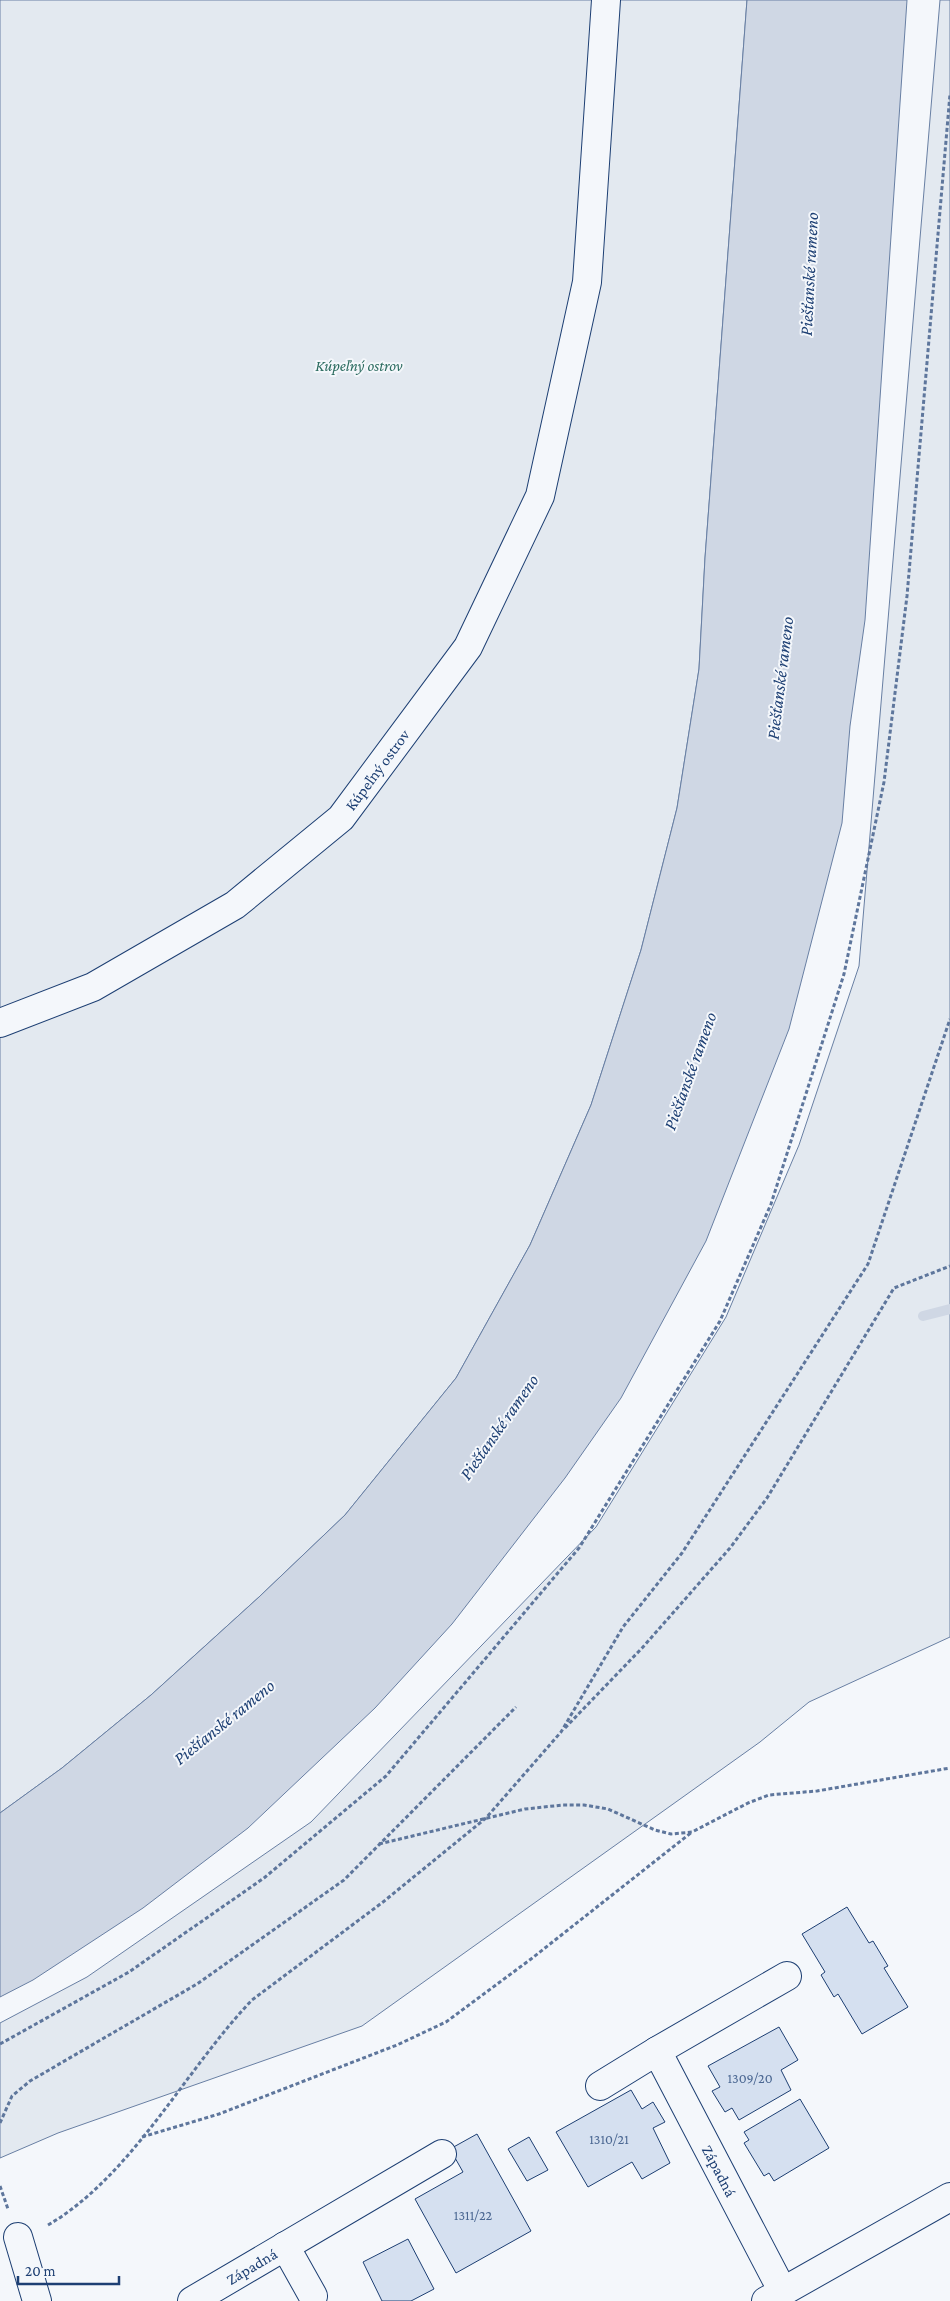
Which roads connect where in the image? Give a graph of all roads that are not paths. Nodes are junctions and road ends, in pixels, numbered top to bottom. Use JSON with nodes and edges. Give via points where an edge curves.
{"nodes":[{"id":1,"x":606,"y":0,"type":"edge"},
{"id":2,"x":0,"y":1023,"type":"edge"},
{"id":3,"x":787,"y":1976,"type":"dead end"},
{"id":4,"x":658,"y":2051,"type":"junction"},
{"id":5,"x":600,"y":2086,"type":"dead end"},
{"id":6,"x":442,"y":2154,"type":"dead end"},
{"id":7,"x":950,"y":2197,"type":"edge"},
{"id":8,"x":18,"y":2237,"type":"road end"},
{"id":9,"x":285,"y":2246,"type":"junction"},
{"id":10,"x":313,"y":2296,"type":"dead end"},
{"id":11,"x":774,"y":2296,"type":"edge"},
{"id":12,"x":37,"y":2301,"type":"edge"},
{"id":13,"x":192,"y":2301,"type":"edge"}],
"edges":[{"from":1,"to":2,"type":"street","name":"Kúpeľný ostrov","via":[[587,282],[540,496],[468,647],[341,818],[236,905],[93,987]]},
{"from":3,"to":4,"type":"street"},
{"from":4,"to":5,"type":"street"},
{"from":4,"to":11,"type":"street","name":"Západná"},
{"from":6,"to":9,"type":"street","name":"Západná"},
{"from":7,"to":11,"type":"street","name":"Západná"},
{"from":8,"to":12,"type":"street"},
{"from":9,"to":10,"type":"street","name":"Západná"},
{"from":9,"to":13,"type":"street","name":"Západná"}]}
